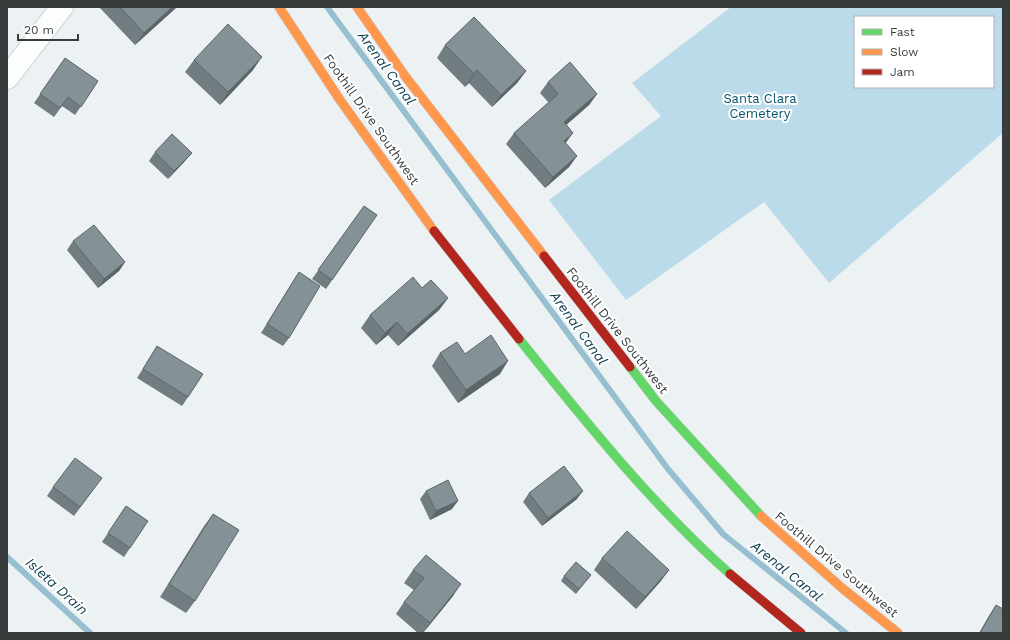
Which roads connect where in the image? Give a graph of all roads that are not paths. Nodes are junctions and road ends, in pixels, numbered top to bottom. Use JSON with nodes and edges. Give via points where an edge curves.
{"nodes":[{"id":1,"x":62,"y":7,"type":"edge"},
{"id":2,"x":279,"y":7,"type":"edge"},
{"id":3,"x":357,"y":7,"type":"edge"},
{"id":4,"x":7,"y":78,"type":"edge"},
{"id":5,"x":801,"y":633,"type":"edge"},
{"id":6,"x":898,"y":633,"type":"edge"}],
"edges":[{"from":1,"to":4,"type":"street"},
{"from":2,"to":5,"type":"street","name":"Foothill Drive Southwest","via":[[340,100],[437,235],[585,421],[693,541]]},
{"from":3,"to":6,"type":"street","name":"Foothill Drive Southwest","via":[[405,76],[656,401],[768,524]]}]}
